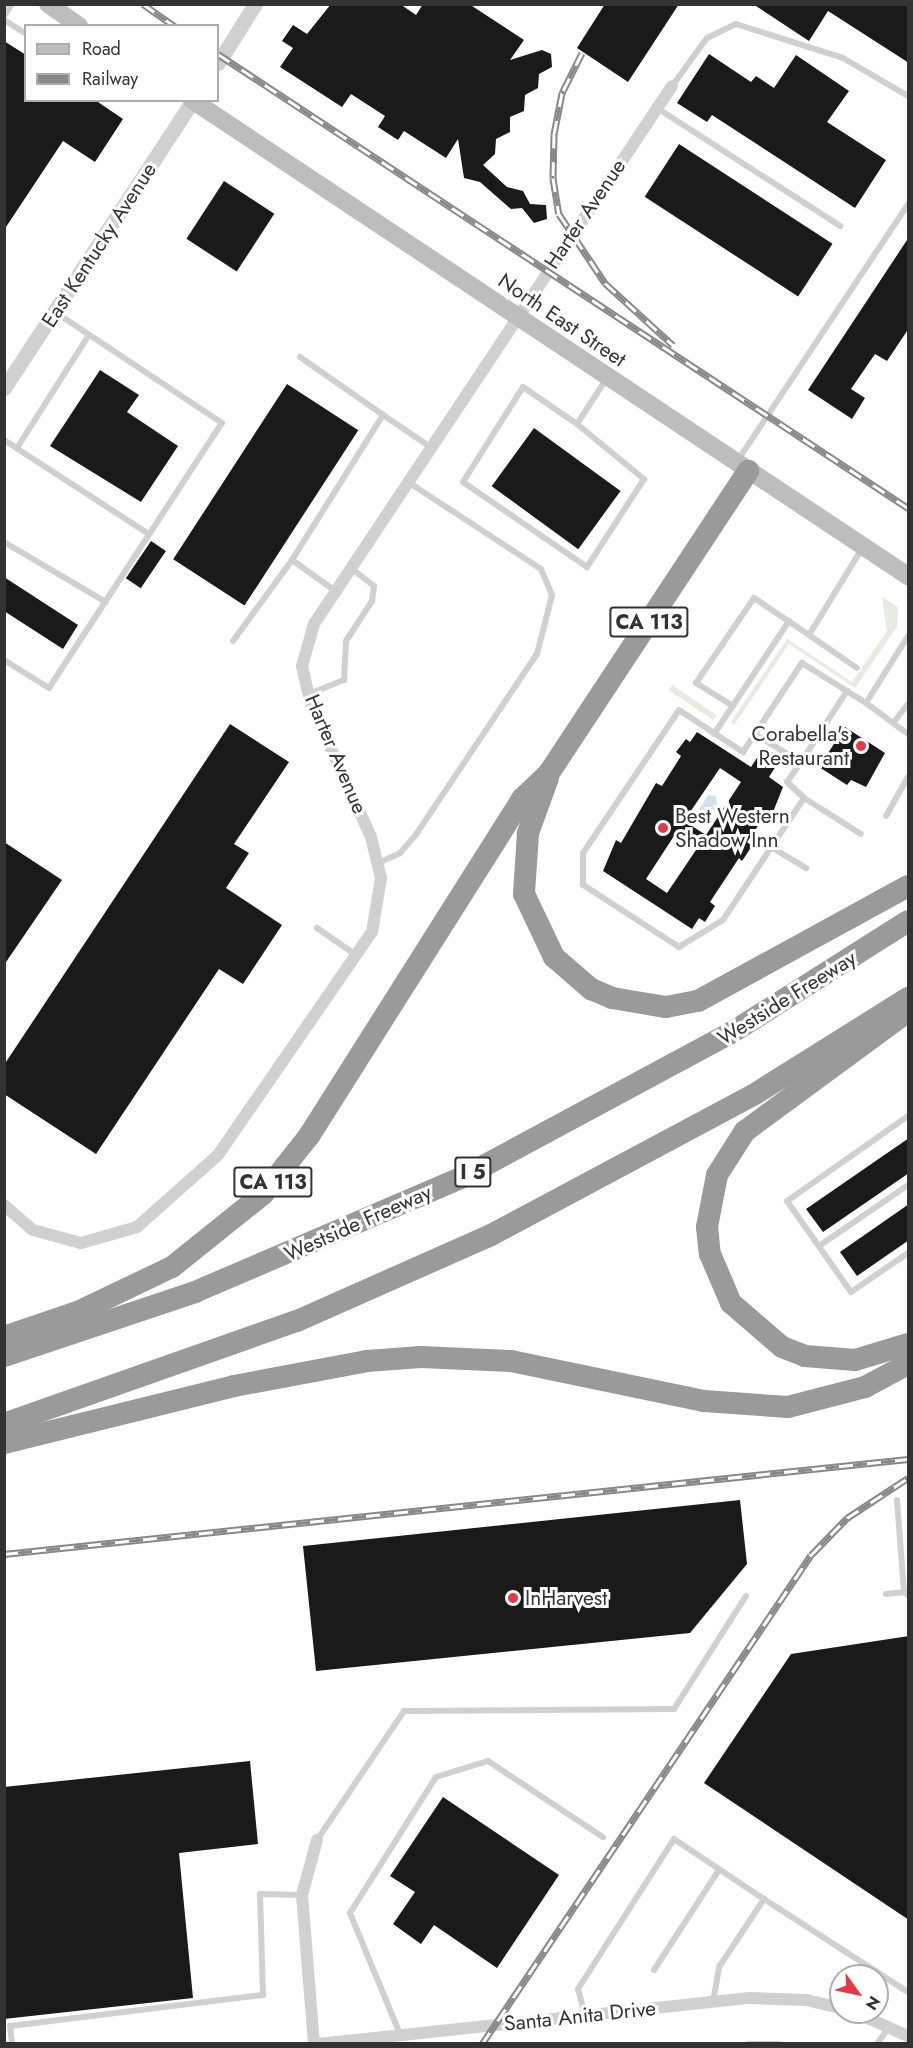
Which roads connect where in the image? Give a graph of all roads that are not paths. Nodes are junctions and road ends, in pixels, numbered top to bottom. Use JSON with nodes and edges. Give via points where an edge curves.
{"nodes":[{"id":1,"x":12,"y":4,"type":"edge"},
{"id":2,"x":48,"y":4,"type":"edge"},
{"id":3,"x":255,"y":4,"type":"edge"},
{"id":4,"x":4,"y":18,"type":"edge"},
{"id":5,"x":76,"y":24,"type":"edge"},
{"id":6,"x":24,"y":33,"type":"edge"},
{"id":7,"x":219,"y":61,"type":"edge"},
{"id":8,"x":672,"y":86,"type":"joint"},
{"id":9,"x":909,"y":96,"type":"edge"},
{"id":10,"x":191,"y":102,"type":"edge"},
{"id":11,"x":194,"y":102,"type":"edge"},
{"id":12,"x":657,"y":108,"type":"junction"},
{"id":13,"x":909,"y":204,"type":"edge"},
{"id":14,"x":840,"y":226,"type":"dead end"},
{"id":15,"x":55,"y":312,"type":"junction"},
{"id":16,"x":515,"y":316,"type":"junction"},
{"id":17,"x":89,"y":335,"type":"junction"},
{"id":18,"x":300,"y":357,"type":"dead end"},
{"id":19,"x":607,"y":377,"type":"junction"},
{"id":20,"x":4,"y":388,"type":"edge"},
{"id":21,"x":383,"y":415,"type":"junction"},
{"id":22,"x":577,"y":424,"type":"junction"},
{"id":23,"x":4,"y":440,"type":"edge"},
{"id":24,"x":429,"y":446,"type":"junction"},
{"id":25,"x":17,"y":448,"type":"junction"},
{"id":26,"x":742,"y":467,"type":"junction"},
{"id":27,"x":406,"y":481,"type":"junction"},
{"id":28,"x":150,"y":534,"type":"junction"},
{"id":29,"x":4,"y":542,"type":"edge"},
{"id":30,"x":864,"y":547,"type":"junction"},
{"id":31,"x":292,"y":560,"type":"junction"},
{"id":32,"x":350,"y":567,"type":"junction"},
{"id":33,"x":909,"y":576,"type":"edge"},
{"id":34,"x":334,"y":590,"type":"junction"},
{"id":35,"x":106,"y":602,"type":"junction"},
{"id":36,"x":789,"y":621,"type":"junction"},
{"id":37,"x":810,"y":635,"type":"junction"},
{"id":38,"x":909,"y":636,"type":"edge"},
{"id":39,"x":233,"y":641,"type":"dead end"},
{"id":40,"x":4,"y":660,"type":"edge"},
{"id":41,"x":857,"y":668,"type":"dead end"},
{"id":42,"x":847,"y":691,"type":"junction"},
{"id":43,"x":309,"y":694,"type":"junction"},
{"id":44,"x":866,"y":703,"type":"junction"},
{"id":45,"x":909,"y":704,"type":"edge"},
{"id":46,"x":733,"y":706,"type":"junction"},
{"id":47,"x":893,"y":723,"type":"junction"},
{"id":48,"x":714,"y":734,"type":"junction"},
{"id":49,"x":909,"y":734,"type":"edge"},
{"id":50,"x":756,"y":735,"type":"junction"},
{"id":51,"x":801,"y":762,"type":"junction"},
{"id":52,"x":549,"y":773,"type":"junction"},
{"id":53,"x":909,"y":777,"type":"edge"},
{"id":54,"x":804,"y":798,"type":"junction"},
{"id":55,"x":886,"y":816,"type":"dead end"},
{"id":56,"x":861,"y":834,"type":"dead end"},
{"id":57,"x":771,"y":848,"type":"junction"},
{"id":58,"x":377,"y":863,"type":"junction"},
{"id":59,"x":806,"y":868,"type":"dead end"},
{"id":60,"x":909,"y":886,"type":"edge"},
{"id":61,"x":909,"y":921,"type":"edge"},
{"id":62,"x":316,"y":928,"type":"dead end"},
{"id":63,"x":356,"y":955,"type":"junction"},
{"id":64,"x":909,"y":998,"type":"edge"},
{"id":65,"x":909,"y":1010,"type":"edge"},
{"id":66,"x":909,"y":1116,"type":"edge"},
{"id":67,"x":909,"y":1185,"type":"edge"},
{"id":68,"x":4,"y":1204,"type":"edge"},
{"id":69,"x":819,"y":1246,"type":"junction"},
{"id":70,"x":909,"y":1253,"type":"edge"},
{"id":71,"x":4,"y":1337,"type":"edge"},
{"id":72,"x":909,"y":1344,"type":"edge"},
{"id":73,"x":4,"y":1356,"type":"edge"},
{"id":74,"x":909,"y":1364,"type":"edge"},
{"id":75,"x":4,"y":1424,"type":"edge"},
{"id":76,"x":4,"y":1443,"type":"edge"},
{"id":77,"x":897,"y":1500,"type":"dead end"},
{"id":78,"x":907,"y":1593,"type":"edge"},
{"id":79,"x":886,"y":1594,"type":"dead end"},
{"id":80,"x":746,"y":1596,"type":"dead end"},
{"id":81,"x":603,"y":1837,"type":"dead end"},
{"id":82,"x":317,"y":1840,"type":"joint"},
{"id":83,"x":719,"y":1870,"type":"junction"},
{"id":84,"x":302,"y":1895,"type":"junction"},
{"id":85,"x":764,"y":1899,"type":"junction"},
{"id":86,"x":654,"y":1970,"type":"dead end"},
{"id":87,"x":909,"y":1992,"type":"edge"},
{"id":88,"x":713,"y":2002,"type":"junction"},
{"id":89,"x":829,"y":2006,"type":"edge"},
{"id":90,"x":585,"y":2016,"type":"junction"},
{"id":91,"x":884,"y":2024,"type":"edge"},
{"id":92,"x":889,"y":2026,"type":"junction"},
{"id":93,"x":400,"y":2035,"type":"junction"},
{"id":94,"x":908,"y":2035,"type":"edge"},
{"id":95,"x":12,"y":2043,"type":"edge"},
{"id":96,"x":316,"y":2043,"type":"edge"},
{"id":97,"x":748,"y":2043,"type":"edge"},
{"id":98,"x":779,"y":2043,"type":"edge"},
{"id":99,"x":877,"y":2043,"type":"edge"}],
"edges":[{"from":1,"to":4,"type":"lane"},
{"from":2,"to":5,"type":"main road"},
{"from":3,"to":7,"type":"street"},
{"from":4,"to":6,"type":"lane"},
{"from":8,"to":9,"type":"lane","via":[[707,38],[736,24],[843,58]]},
{"from":8,"to":12,"type":"street","name":"Harter Avenue"},
{"from":10,"to":15,"type":"street","name":"East Kentucky Avenue"},
{"from":11,"to":16,"type":"main road","name":"North East Street"},
{"from":12,"to":14,"type":"lane"},
{"from":12,"to":16,"type":"street","name":"Harter Avenue"},
{"from":13,"to":26,"type":"lane"},
{"from":15,"to":17,"type":"lane"},
{"from":15,"to":20,"type":"street","name":"East Kentucky Avenue"},
{"from":16,"to":19,"type":"main road","name":"North East Street"},
{"from":16,"to":24,"type":"street","name":"Harter Avenue"},
{"from":17,"to":25,"type":"lane"},
{"from":17,"to":28,"type":"lane","via":[[222,423]]},
{"from":18,"to":21,"type":"lane"},
{"from":19,"to":22,"type":"lane"},
{"from":19,"to":26,"type":"main road","name":"North East Street"},
{"from":21,"to":24,"type":"lane"},
{"from":21,"to":31,"type":"lane"},
{"from":22,"to":22,"type":"lane","via":[[523,387],[463,482],[587,567],[644,479]]},
{"from":23,"to":25,"type":"lane"},
{"from":24,"to":27,"type":"street","name":"Harter Avenue"},
{"from":25,"to":28,"type":"lane"},
{"from":26,"to":30,"type":"main road","name":"North East Street"},
{"from":26,"to":52,"type":"highway","number":"CA 113"},
{"from":27,"to":32,"type":"street","name":"Harter Avenue"},
{"from":27,"to":58,"type":"lane","via":[[541,569],[552,595],[537,654],[415,836],[400,853]]},
{"from":28,"to":35,"type":"lane"},
{"from":29,"to":35,"type":"lane"},
{"from":30,"to":33,"type":"main road","name":"North East Street"},
{"from":30,"to":37,"type":"lane"},
{"from":31,"to":34,"type":"lane"},
{"from":31,"to":39,"type":"lane"},
{"from":32,"to":34,"type":"street","name":"Harter Avenue"},
{"from":32,"to":43,"type":"lane","via":[[371,583],[372,600],[346,641],[344,680]]},
{"from":34,"to":43,"type":"street","name":"Harter Avenue","via":[[314,624],[302,666]]},
{"from":35,"to":40,"type":"lane","via":[[49,688]]},
{"from":36,"to":37,"type":"lane"},
{"from":36,"to":46,"type":"lane"},
{"from":36,"to":46,"type":"lane","via":[[754,598],[696,683]]},
{"from":37,"to":41,"type":"lane"},
{"from":38,"to":44,"type":"lane"},
{"from":42,"to":44,"type":"lane"},
{"from":42,"to":50,"type":"lane","via":[[802,663]]},
{"from":42,"to":51,"type":"lane"},
{"from":43,"to":58,"type":"street","name":"Harter Avenue"},
{"from":44,"to":47,"type":"lane"},
{"from":45,"to":47,"type":"lane"},
{"from":46,"to":48,"type":"lane"},
{"from":47,"to":49,"type":"lane"},
{"from":48,"to":50,"type":"lane","via":[[743,752]]},
{"from":48,"to":57,"type":"lane","via":[[679,710],[584,853],[583,885],[679,947],[723,920]]},
{"from":50,"to":51,"type":"lane"},
{"from":51,"to":54,"type":"lane","via":[[787,782]]},
{"from":52,"to":60,"type":"highway","via":[[528,833],[524,894],[554,957],[591,989],[612,998],[666,1007],[698,1001]]},
{"from":52,"to":71,"type":"highway","number":"CA 113","via":[[522,800],[309,1136],[263,1194],[171,1268],[80,1311]]},
{"from":53,"to":55,"type":"lane"},
{"from":54,"to":56,"type":"lane"},
{"from":54,"to":57,"type":"lane"},
{"from":57,"to":59,"type":"lane"},
{"from":58,"to":63,"type":"street","name":"Harter Avenue","via":[[381,878],[372,932]]},
{"from":61,"to":73,"type":"highway","name":"Westside Freeway","number":"I 5","via":[[731,1034],[465,1176],[195,1292]]},
{"from":62,"to":63,"type":"lane"},
{"from":63,"to":68,"type":"street","name":"Harter Avenue","via":[[218,1155],[136,1227],[81,1243],[33,1230]]},
{"from":64,"to":75,"type":"highway","via":[[745,1100],[491,1235],[297,1321]]},
{"from":65,"to":72,"type":"highway","via":[[745,1131],[717,1175],[707,1227],[710,1254],[731,1303],[782,1347],[805,1356],[855,1360]]},
{"from":66,"to":69,"type":"lane","via":[[787,1201]]},
{"from":67,"to":69,"type":"lane"},
{"from":69,"to":70,"type":"lane","via":[[851,1292]]},
{"from":74,"to":76,"type":"highway","via":[[865,1387],[788,1407],[705,1401],[511,1361],[421,1357],[367,1360],[234,1386]]},
{"from":77,"to":78,"type":"lane"},
{"from":78,"to":79,"type":"lane"},
{"from":80,"to":82,"type":"lane","via":[[674,1709],[404,1711]]},
{"from":81,"to":93,"type":"lane","via":[[488,1761],[436,1777],[350,1913]]},
{"from":82,"to":84,"type":"street"},
{"from":83,"to":85,"type":"lane"},
{"from":83,"to":86,"type":"lane"},
{"from":83,"to":90,"type":"lane","via":[[674,1839],[578,1989]]},
{"from":84,"to":95,"type":"lane","via":[[260,1894],[263,1995],[10,2026]]},
{"from":84,"to":96,"type":"street"},
{"from":85,"to":87,"type":"lane"},
{"from":85,"to":88,"type":"lane","via":[[719,1967]]},
{"from":88,"to":89,"type":"street","name":"Santa Anita Drive","via":[[780,1998]]},
{"from":88,"to":90,"type":"street","name":"Santa Anita Drive"},
{"from":90,"to":93,"type":"street","name":"Santa Anita Drive"},
{"from":91,"to":92,"type":"street"},
{"from":92,"to":94,"type":"street"},
{"from":92,"to":99,"type":"lane"},
{"from":93,"to":96,"type":"street","name":"Santa Anita Drive"},
{"from":97,"to":98,"type":"lane"}]}
